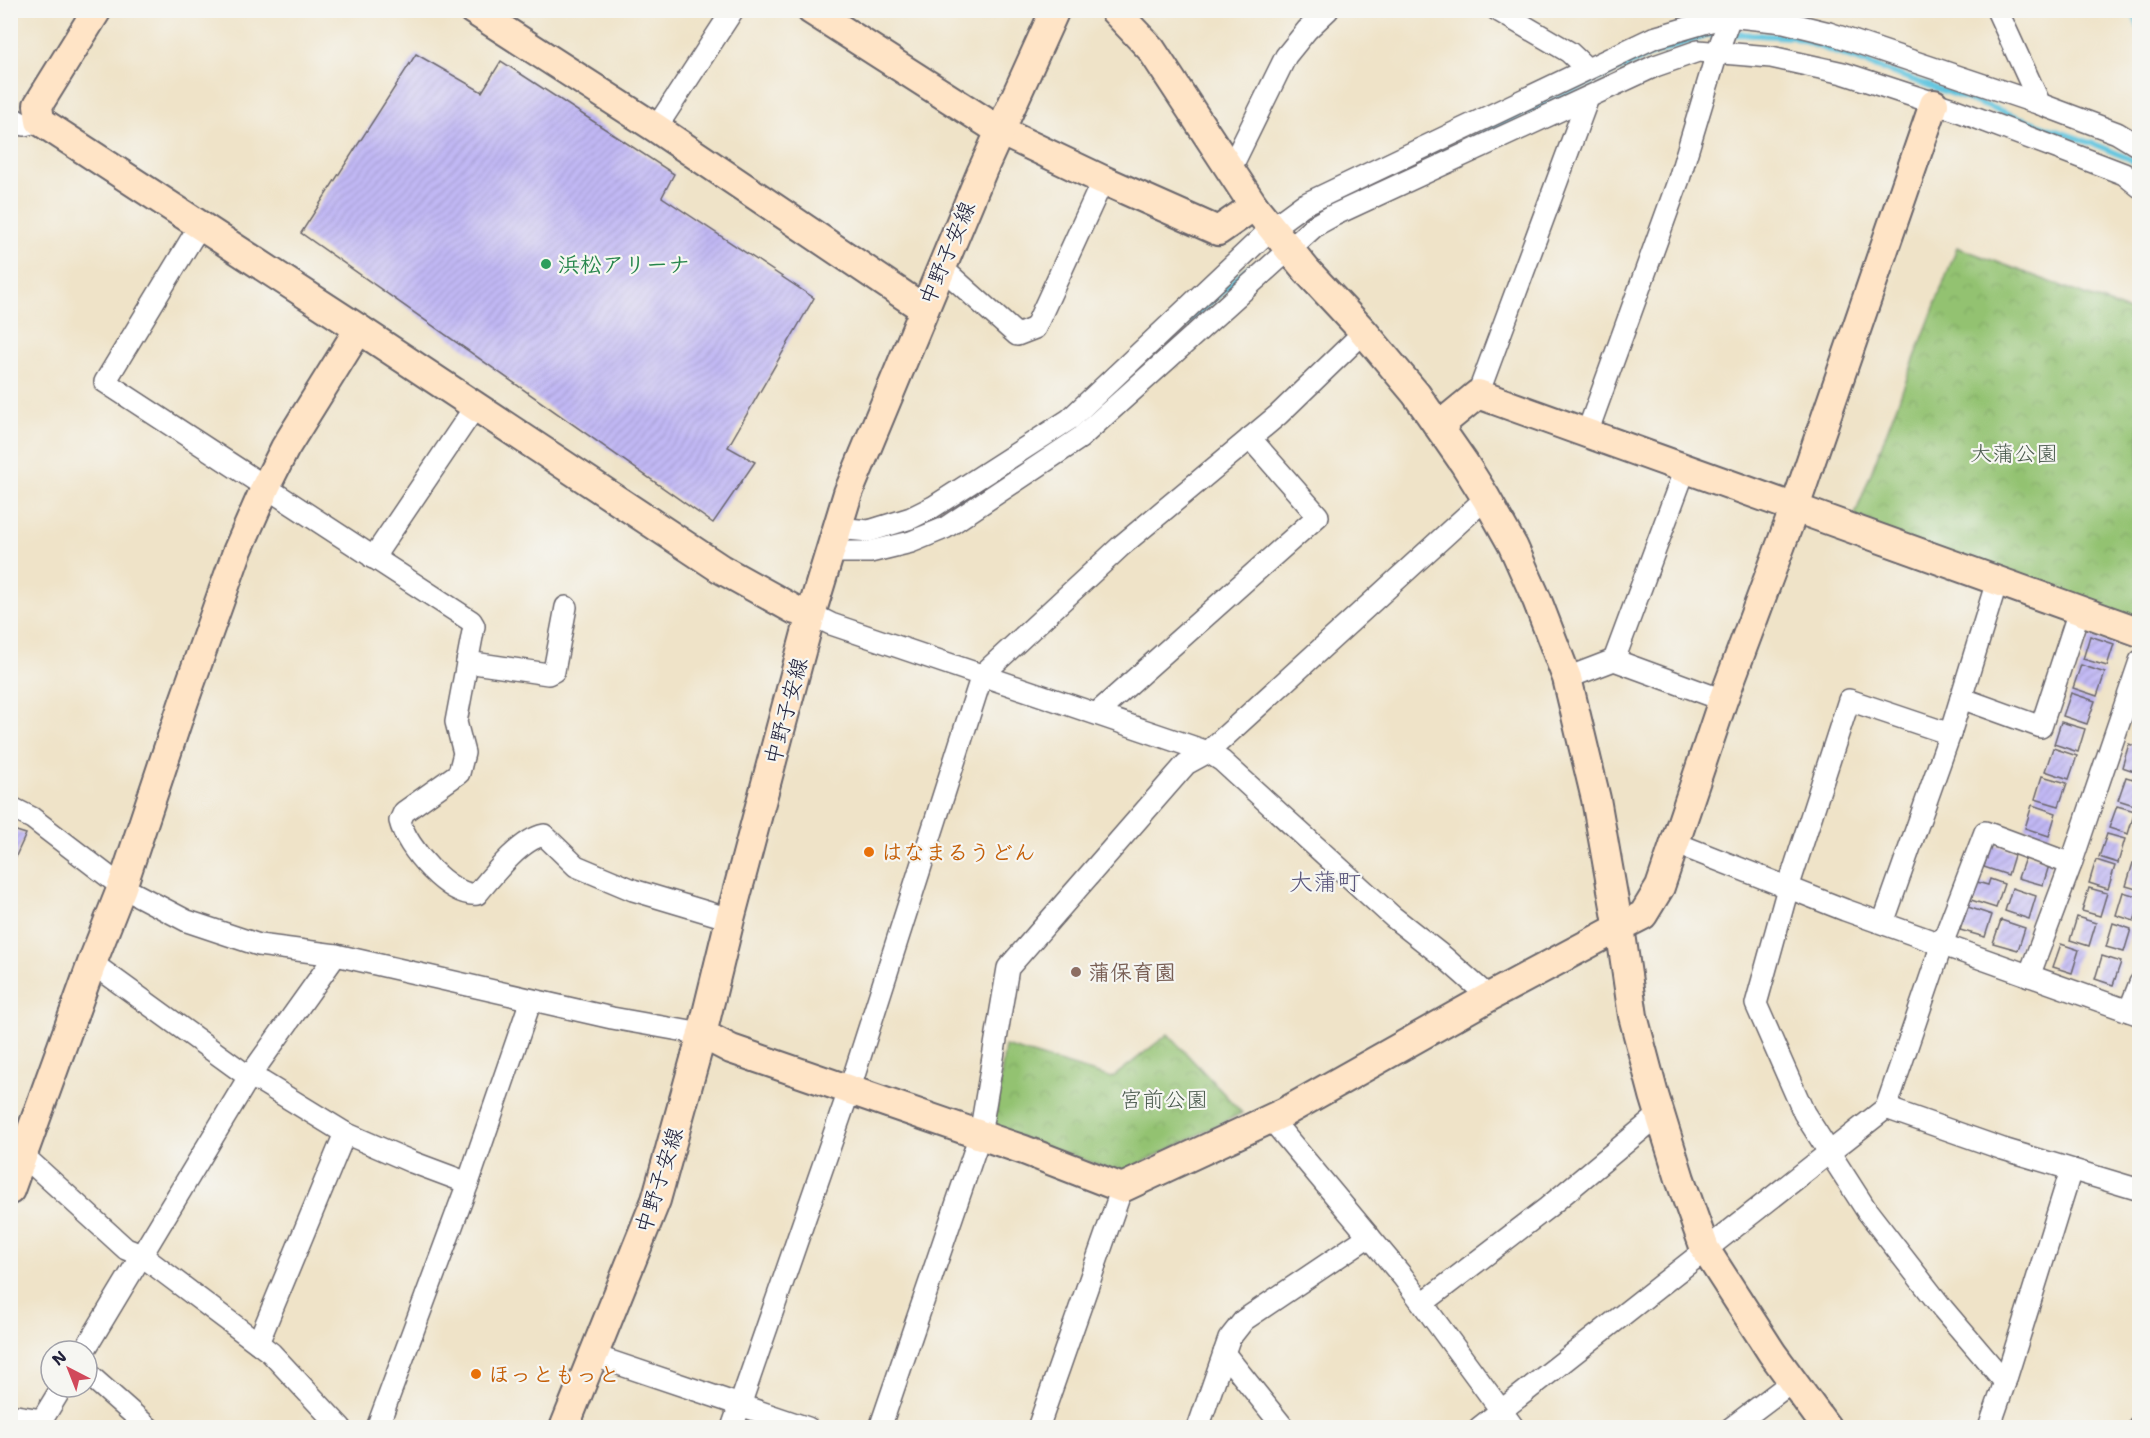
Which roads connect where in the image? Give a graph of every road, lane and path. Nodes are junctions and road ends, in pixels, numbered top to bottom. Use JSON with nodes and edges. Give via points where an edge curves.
{"nodes":[{"id":1,"x":97,"y":10,"type":"edge"},
{"id":2,"x":472,"y":10,"type":"edge"},
{"id":3,"x":733,"y":10,"type":"edge"},
{"id":4,"x":811,"y":10,"type":"edge"},
{"id":5,"x":1055,"y":10,"type":"edge"},
{"id":6,"x":1114,"y":10,"type":"edge"},
{"id":7,"x":1328,"y":10,"type":"edge"},
{"id":8,"x":1497,"y":10,"type":"edge"},
{"id":9,"x":1997,"y":10,"type":"edge"},
{"id":10,"x":1730,"y":16,"type":"edge"},
{"id":11,"x":1719,"y":48,"type":"junction"},
{"id":12,"x":1586,"y":68,"type":"junction"},
{"id":13,"x":1588,"y":98,"type":"junction"},
{"id":14,"x":1934,"y":104,"type":"junction"},
{"id":15,"x":2040,"y":104,"type":"junction"},
{"id":16,"x":10,"y":116,"type":"edge"},
{"id":17,"x":40,"y":122,"type":"junction"},
{"id":18,"x":656,"y":128,"type":"junction"},
{"id":19,"x":1000,"y":131,"type":"junction"},
{"id":20,"x":2139,"y":147,"type":"edge"},
{"id":21,"x":1231,"y":168,"type":"junction"},
{"id":22,"x":1103,"y":180,"type":"junction"},
{"id":23,"x":2139,"y":187,"type":"edge"},
{"id":24,"x":1254,"y":206,"type":"junction"},
{"id":25,"x":200,"y":225,"type":"junction"},
{"id":26,"x":1272,"y":227,"type":"junction"},
{"id":27,"x":1290,"y":249,"type":"junction"},
{"id":28,"x":941,"y":267,"type":"junction"},
{"id":29,"x":924,"y":309,"type":"junction"},
{"id":30,"x":359,"y":329,"type":"junction"},
{"id":31,"x":1364,"y":332,"type":"junction"},
{"id":32,"x":1478,"y":394,"type":"junction"},
{"id":33,"x":475,"y":407,"type":"junction"},
{"id":34,"x":1438,"y":426,"type":"junction"},
{"id":35,"x":1587,"y":433,"type":"junction"},
{"id":36,"x":1250,"y":438,"type":"junction"},
{"id":37,"x":1685,"y":469,"type":"junction"},
{"id":38,"x":266,"y":486,"type":"junction"},
{"id":39,"x":1486,"y":498,"type":"junction"},
{"id":40,"x":1795,"y":507,"type":"junction"},
{"id":41,"x":833,"y":540,"type":"junction"},
{"id":42,"x":373,"y":558,"type":"junction"},
{"id":43,"x":1997,"y":581,"type":"junction"},
{"id":44,"x":566,"y":607,"type":"dead end"},
{"id":45,"x":2079,"y":611,"type":"junction"},
{"id":46,"x":812,"y":614,"type":"junction"},
{"id":47,"x":2139,"y":632,"type":"edge"},
{"id":48,"x":1614,"y":660,"type":"junction"},
{"id":49,"x":467,"y":662,"type":"junction"},
{"id":50,"x":2139,"y":662,"type":"edge"},
{"id":51,"x":982,"y":675,"type":"junction"},
{"id":52,"x":1568,"y":678,"type":"junction"},
{"id":53,"x":1961,"y":698,"type":"junction"},
{"id":54,"x":1723,"y":700,"type":"junction"},
{"id":55,"x":1097,"y":713,"type":"junction"},
{"id":56,"x":1950,"y":734,"type":"junction"},
{"id":57,"x":1208,"y":752,"type":"junction"},
{"id":58,"x":10,"y":807,"type":"edge"},
{"id":59,"x":1675,"y":843,"type":"junction"},
{"id":60,"x":2071,"y":864,"type":"junction"},
{"id":61,"x":122,"y":887,"type":"junction"},
{"id":62,"x":1788,"y":888,"type":"junction"},
{"id":63,"x":730,"y":919,"type":"junction"},
{"id":64,"x":1883,"y":923,"type":"junction"},
{"id":65,"x":1620,"y":927,"type":"junction"},
{"id":66,"x":1942,"y":944,"type":"junction"},
{"id":67,"x":336,"y":955,"type":"junction"},
{"id":68,"x":92,"y":963,"type":"junction"},
{"id":69,"x":2029,"y":976,"type":"junction"},
{"id":70,"x":2139,"y":983,"type":"edge"},
{"id":71,"x":1489,"y":997,"type":"junction"},
{"id":72,"x":531,"y":1000,"type":"junction"},
{"id":73,"x":2134,"y":1013,"type":"edge"},
{"id":74,"x":702,"y":1034,"type":"junction"},
{"id":75,"x":249,"y":1077,"type":"junction"},
{"id":76,"x":849,"y":1091,"type":"junction"},
{"id":77,"x":1886,"y":1108,"type":"junction"},
{"id":78,"x":1660,"y":1114,"type":"junction"},
{"id":79,"x":1271,"y":1119,"type":"junction"},
{"id":80,"x":345,"y":1133,"type":"junction"},
{"id":81,"x":980,"y":1135,"type":"junction"},
{"id":82,"x":1829,"y":1152,"type":"junction"},
{"id":83,"x":24,"y":1156,"type":"junction"},
{"id":84,"x":2071,"y":1170,"type":"junction"},
{"id":85,"x":468,"y":1183,"type":"junction"},
{"id":86,"x":1122,"y":1188,"type":"junction"},
{"id":87,"x":10,"y":1190,"type":"edge"},
{"id":88,"x":2139,"y":1190,"type":"edge"},
{"id":89,"x":1369,"y":1236,"type":"junction"},
{"id":90,"x":1705,"y":1249,"type":"junction"},
{"id":91,"x":141,"y":1255,"type":"junction"},
{"id":92,"x":1423,"y":1303,"type":"junction"},
{"id":93,"x":91,"y":1339,"type":"edge"},
{"id":94,"x":258,"y":1343,"type":"junction"},
{"id":95,"x":1224,"y":1353,"type":"junction"},
{"id":96,"x":595,"y":1356,"type":"junction"},
{"id":97,"x":1793,"y":1381,"type":"junction"},
{"id":98,"x":2006,"y":1382,"type":"junction"},
{"id":99,"x":99,"y":1384,"type":"edge"},
{"id":100,"x":59,"y":1399,"type":"edge"},
{"id":101,"x":740,"y":1404,"type":"junction"},
{"id":102,"x":1501,"y":1410,"type":"junction"},
{"id":103,"x":10,"y":1415,"type":"edge"},
{"id":104,"x":50,"y":1424,"type":"edge"},
{"id":105,"x":149,"y":1428,"type":"edge"},
{"id":106,"x":341,"y":1428,"type":"edge"},
{"id":107,"x":377,"y":1428,"type":"edge"},
{"id":108,"x":564,"y":1428,"type":"edge"},
{"id":109,"x":732,"y":1428,"type":"edge"},
{"id":110,"x":808,"y":1428,"type":"edge"},
{"id":111,"x":880,"y":1428,"type":"edge"},
{"id":112,"x":1038,"y":1428,"type":"edge"},
{"id":113,"x":1198,"y":1428,"type":"edge"},
{"id":114,"x":1284,"y":1428,"type":"edge"},
{"id":115,"x":1479,"y":1428,"type":"edge"},
{"id":116,"x":1514,"y":1428,"type":"edge"},
{"id":117,"x":1731,"y":1428,"type":"edge"},
{"id":118,"x":1827,"y":1428,"type":"edge"},
{"id":119,"x":1989,"y":1428,"type":"edge"}],
"edges":[{"from":1,"to":17,"type":"street","via":[[38,105]]},
{"from":2,"to":18,"type":"street"},
{"from":3,"to":18,"type":"street"},
{"from":4,"to":19,"type":"street"},
{"from":5,"to":19,"type":"street","name":"中野子安線"},
{"from":6,"to":21,"type":"street","via":[[1151,50]]},
{"from":7,"to":21,"type":"street","via":[[1286,56]]},
{"from":8,"to":12,"type":"street","via":[[1569,52]]},
{"from":9,"to":15,"type":"street"},
{"from":10,"to":11,"type":"street"},
{"from":10,"to":12,"type":"street","via":[[1653,38]]},
{"from":10,"to":15,"type":"street","via":[[1784,22],[1829,33]]},
{"from":11,"to":13,"type":"street","via":[[1655,66]]},
{"from":11,"to":14,"type":"street","via":[[1843,73]]},
{"from":11,"to":35,"type":"street","via":[[1679,179]]},
{"from":12,"to":26,"type":"street","via":[[1303,205]]},
{"from":13,"to":27,"type":"street","via":[[1334,215],[1316,225]]},
{"from":13,"to":32,"type":"street"},
{"from":14,"to":23,"type":"street","via":[[2124,174]]},
{"from":14,"to":40,"type":"street"},
{"from":15,"to":20,"type":"street","via":[[2117,133]]},
{"from":16,"to":17,"type":"street","via":[[24,125]]},
{"from":17,"to":25,"type":"street"},
{"from":18,"to":29,"type":"street"},
{"from":19,"to":22,"type":"street"},
{"from":19,"to":28,"type":"street","name":"中野子安線"},
{"from":21,"to":24,"type":"street"},
{"from":22,"to":24,"type":"street","via":[[1218,231]]},
{"from":22,"to":28,"type":"street","via":[[1035,328],[1017,335]]},
{"from":24,"to":26,"type":"street"},
{"from":25,"to":30,"type":"street"},
{"from":25,"to":38,"type":"street","via":[[105,382]]},
{"from":26,"to":27,"type":"street"},
{"from":26,"to":41,"type":"street","via":[[1070,419],[933,507],[911,518]]},
{"from":27,"to":31,"type":"street"},
{"from":27,"to":41,"type":"street","via":[[1080,438],[954,521],[911,542],[870,552]]},
{"from":28,"to":29,"type":"street","name":"中野子安線"},
{"from":29,"to":41,"type":"street","name":"中野子安線","via":[[867,445]]},
{"from":30,"to":33,"type":"street"},
{"from":30,"to":38,"type":"street","via":[[285,448]]},
{"from":31,"to":34,"type":"street"},
{"from":31,"to":36,"type":"street"},
{"from":32,"to":34,"type":"street"},
{"from":32,"to":35,"type":"street"},
{"from":33,"to":42,"type":"street"},
{"from":33,"to":46,"type":"street","via":[[721,568],[795,610]]},
{"from":34,"to":39,"type":"street"},
{"from":35,"to":37,"type":"street"},
{"from":36,"to":51,"type":"street","via":[[1121,546]]},
{"from":36,"to":55,"type":"street","via":[[1318,516]]},
{"from":37,"to":40,"type":"street"},
{"from":37,"to":48,"type":"street"},
{"from":38,"to":42,"type":"street"},
{"from":38,"to":61,"type":"street","via":[[237,552]]},
{"from":39,"to":52,"type":"street","via":[[1538,600]]},
{"from":39,"to":57,"type":"street"},
{"from":40,"to":43,"type":"street"},
{"from":40,"to":54,"type":"street"},
{"from":41,"to":46,"type":"street","name":"中野子安線"},
{"from":42,"to":49,"type":"street","via":[[471,621],[474,626]]},
{"from":43,"to":45,"type":"street"},
{"from":43,"to":53,"type":"street"},
{"from":44,"to":49,"type":"street","via":[[554,671],[548,674]]},
{"from":45,"to":47,"type":"street"},
{"from":45,"to":53,"type":"street","via":[[2041,727]]},
{"from":46,"to":51,"type":"street"},
{"from":46,"to":63,"type":"street","name":"中野子安線"},
{"from":48,"to":52,"type":"street"},
{"from":48,"to":54,"type":"street"},
{"from":49,"to":63,"type":"street","via":[[456,722],[464,753],[459,773],[404,812],[400,821],[423,862],[462,893],[477,894],[499,868],[535,837],[544,835],[576,866],[633,890]]},
{"from":50,"to":60,"type":"street"},
{"from":51,"to":55,"type":"street"},
{"from":51,"to":76,"type":"street"},
{"from":52,"to":65,"type":"street"},
{"from":53,"to":56,"type":"street"},
{"from":54,"to":59,"type":"street"},
{"from":55,"to":57,"type":"street"},
{"from":56,"to":62,"type":"street","via":[[1849,700]]},
{"from":56,"to":64,"type":"street"},
{"from":57,"to":71,"type":"street","via":[[1392,918]]},
{"from":57,"to":81,"type":"street","via":[[1186,764],[1008,968]]},
{"from":58,"to":61,"type":"street","via":[[32,818]]},
{"from":59,"to":62,"type":"street"},
{"from":59,"to":65,"type":"street","via":[[1649,906],[1643,915]]},
{"from":60,"to":66,"type":"street","via":[[1985,832]]},
{"from":60,"to":69,"type":"street"},
{"from":61,"to":67,"type":"street","via":[[187,921],[259,945]]},
{"from":61,"to":68,"type":"street"},
{"from":62,"to":64,"type":"street"},
{"from":62,"to":82,"type":"street","via":[[1756,1004],[1804,1113]]},
{"from":63,"to":74,"type":"street","name":"中野子安線"},
{"from":64,"to":66,"type":"street"},
{"from":65,"to":71,"type":"street"},
{"from":65,"to":78,"type":"street","via":[[1633,1016]]},
{"from":66,"to":69,"type":"street"},
{"from":66,"to":77,"type":"street"},
{"from":67,"to":72,"type":"street"},
{"from":67,"to":75,"type":"street"},
{"from":68,"to":75,"type":"street"},
{"from":68,"to":83,"type":"street"},
{"from":69,"to":73,"type":"street"},
{"from":70,"to":73,"type":"street"},
{"from":71,"to":79,"type":"street"},
{"from":72,"to":74,"type":"street"},
{"from":72,"to":85,"type":"street"},
{"from":74,"to":76,"type":"street","via":[[731,1049]]},
{"from":74,"to":96,"type":"street","name":"中野子安線","via":[[656,1200]]},
{"from":75,"to":80,"type":"street"},
{"from":75,"to":91,"type":"street"},
{"from":76,"to":81,"type":"street"},
{"from":76,"to":101,"type":"street"},
{"from":77,"to":82,"type":"street"},
{"from":77,"to":84,"type":"street"},
{"from":78,"to":90,"type":"street"},
{"from":78,"to":92,"type":"street","via":[[1547,1208]]},
{"from":79,"to":86,"type":"street"},
{"from":79,"to":89,"type":"street"},
{"from":80,"to":85,"type":"street"},
{"from":80,"to":94,"type":"street"},
{"from":81,"to":86,"type":"street"},
{"from":81,"to":111,"type":"street"},
{"from":82,"to":90,"type":"street"},
{"from":82,"to":98,"type":"street","via":[[1867,1211]]},
{"from":83,"to":87,"type":"street"},
{"from":83,"to":91,"type":"street","via":[[126,1249]]},
{"from":84,"to":88,"type":"street"},
{"from":84,"to":98,"type":"street"},
{"from":85,"to":107,"type":"street"},
{"from":86,"to":112,"type":"street"},
{"from":89,"to":92,"type":"street"},
{"from":89,"to":95,"type":"street","via":[[1244,1320]]},
{"from":90,"to":97,"type":"street"},
{"from":90,"to":102,"type":"street"},
{"from":91,"to":93,"type":"street"},
{"from":91,"to":94,"type":"street"},
{"from":92,"to":102,"type":"street"},
{"from":94,"to":106,"type":"street"},
{"from":95,"to":113,"type":"street"},
{"from":95,"to":114,"type":"street"},
{"from":96,"to":101,"type":"street"},
{"from":96,"to":108,"type":"street","name":"中野子安線"},
{"from":97,"to":117,"type":"street"},
{"from":97,"to":118,"type":"street"},
{"from":98,"to":119,"type":"street"},
{"from":99,"to":105,"type":"street"},
{"from":100,"to":104,"type":"street"},
{"from":101,"to":109,"type":"street"},
{"from":101,"to":110,"type":"street"},
{"from":102,"to":115,"type":"street"},
{"from":102,"to":116,"type":"street"},
{"from":103,"to":104,"type":"street"}]}
